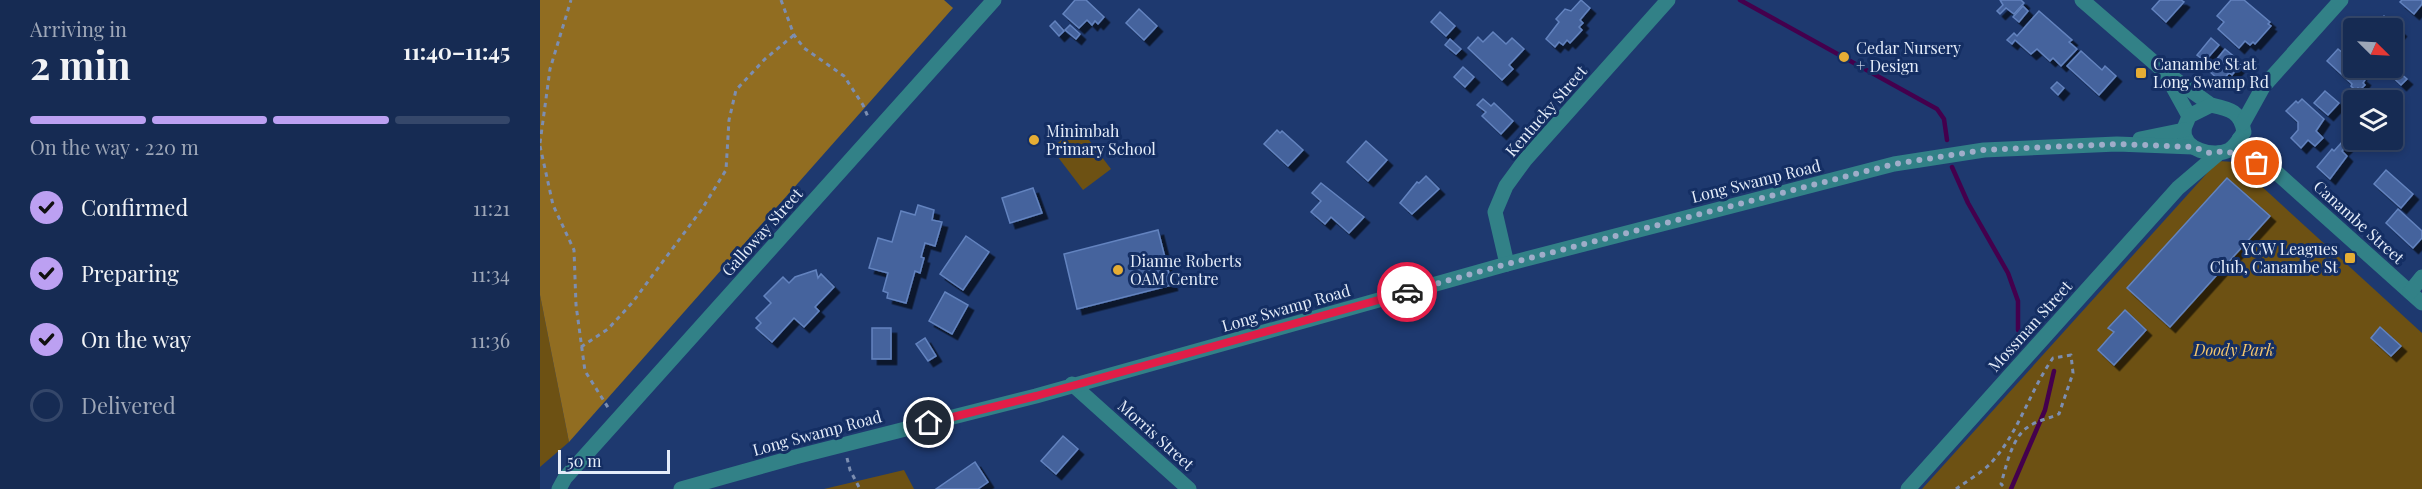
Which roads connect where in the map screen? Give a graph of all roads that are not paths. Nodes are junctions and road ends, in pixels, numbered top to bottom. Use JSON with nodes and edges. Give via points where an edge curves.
{"nodes":[{"id":1,"x":993,"y":0,"type":"edge"},
{"id":2,"x":1668,"y":0,"type":"edge"},
{"id":3,"x":2082,"y":0,"type":"edge"},
{"id":4,"x":2341,"y":0,"type":"edge"},
{"id":5,"x":2165,"y":72,"type":"junction"},
{"id":6,"x":2263,"y":87,"type":"junction"},
{"id":7,"x":2211,"y":105,"type":"junction"},
{"id":8,"x":2230,"y":109,"type":"junction"},
{"id":9,"x":2187,"y":123,"type":"junction"},
{"id":10,"x":2243,"y":123,"type":"junction"},
{"id":11,"x":2239,"y":140,"type":"junction"},
{"id":12,"x":2117,"y":144,"type":"junction"},
{"id":13,"x":2198,"y":149,"type":"junction"},
{"id":14,"x":2223,"y":152,"type":"junction"},
{"id":15,"x":2272,"y":169,"type":"junction"},
{"id":16,"x":2178,"y":188,"type":"junction"},
{"id":17,"x":1507,"y":264,"type":"junction"},
{"id":18,"x":2422,"y":278,"type":"edge"},
{"id":19,"x":2410,"y":292,"type":"junction"},
{"id":20,"x":2422,"y":303,"type":"edge"},
{"id":21,"x":1072,"y":384,"type":"junction"},
{"id":22,"x":560,"y":489,"type":"edge"},
{"id":23,"x":681,"y":489,"type":"edge"},
{"id":24,"x":1189,"y":489,"type":"edge"},
{"id":25,"x":1908,"y":489,"type":"edge"}],
"edges":[{"from":1,"to":22,"type":"street","name":"Galloway Street"},
{"from":2,"to":17,"type":"street","name":"Kentucky Street","via":[[1506,186],[1495,212]]},
{"from":3,"to":5,"type":"street"},
{"from":4,"to":6,"type":"street"},
{"from":5,"to":7,"type":"street"},
{"from":5,"to":9,"type":"street"},
{"from":6,"to":8,"type":"street"},
{"from":6,"to":10,"type":"street"},
{"from":7,"to":8,"type":"street"},
{"from":7,"to":9,"type":"street"},
{"from":8,"to":10,"type":"street"},
{"from":9,"to":12,"type":"street","name":"Long Swamp Road"},
{"from":9,"to":13,"type":"street","via":[[2186,138]]},
{"from":10,"to":11,"type":"street","via":[[2244,132]]},
{"from":11,"to":14,"type":"street"},
{"from":11,"to":15,"type":"street","name":"Canambe Street"},
{"from":12,"to":13,"type":"street","name":"Long Swamp Road"},
{"from":12,"to":17,"type":"street","name":"Long Swamp Road","via":[[1984,150],[1894,164]]},
{"from":13,"to":14,"type":"street"},
{"from":13,"to":16,"type":"street","name":"Mossman Street"},
{"from":14,"to":15,"type":"street","name":"Canambe Street"},
{"from":14,"to":16,"type":"street","name":"Mossman Street"},
{"from":15,"to":19,"type":"street","name":"Canambe Street"},
{"from":16,"to":25,"type":"street","name":"Mossman Street"},
{"from":17,"to":21,"type":"street","name":"Long Swamp Road"},
{"from":18,"to":19,"type":"street"},
{"from":19,"to":20,"type":"street","name":"Canambe Street"},
{"from":21,"to":23,"type":"street","name":"Long Swamp Road"},
{"from":21,"to":24,"type":"street","name":"Morris Street"}]}
